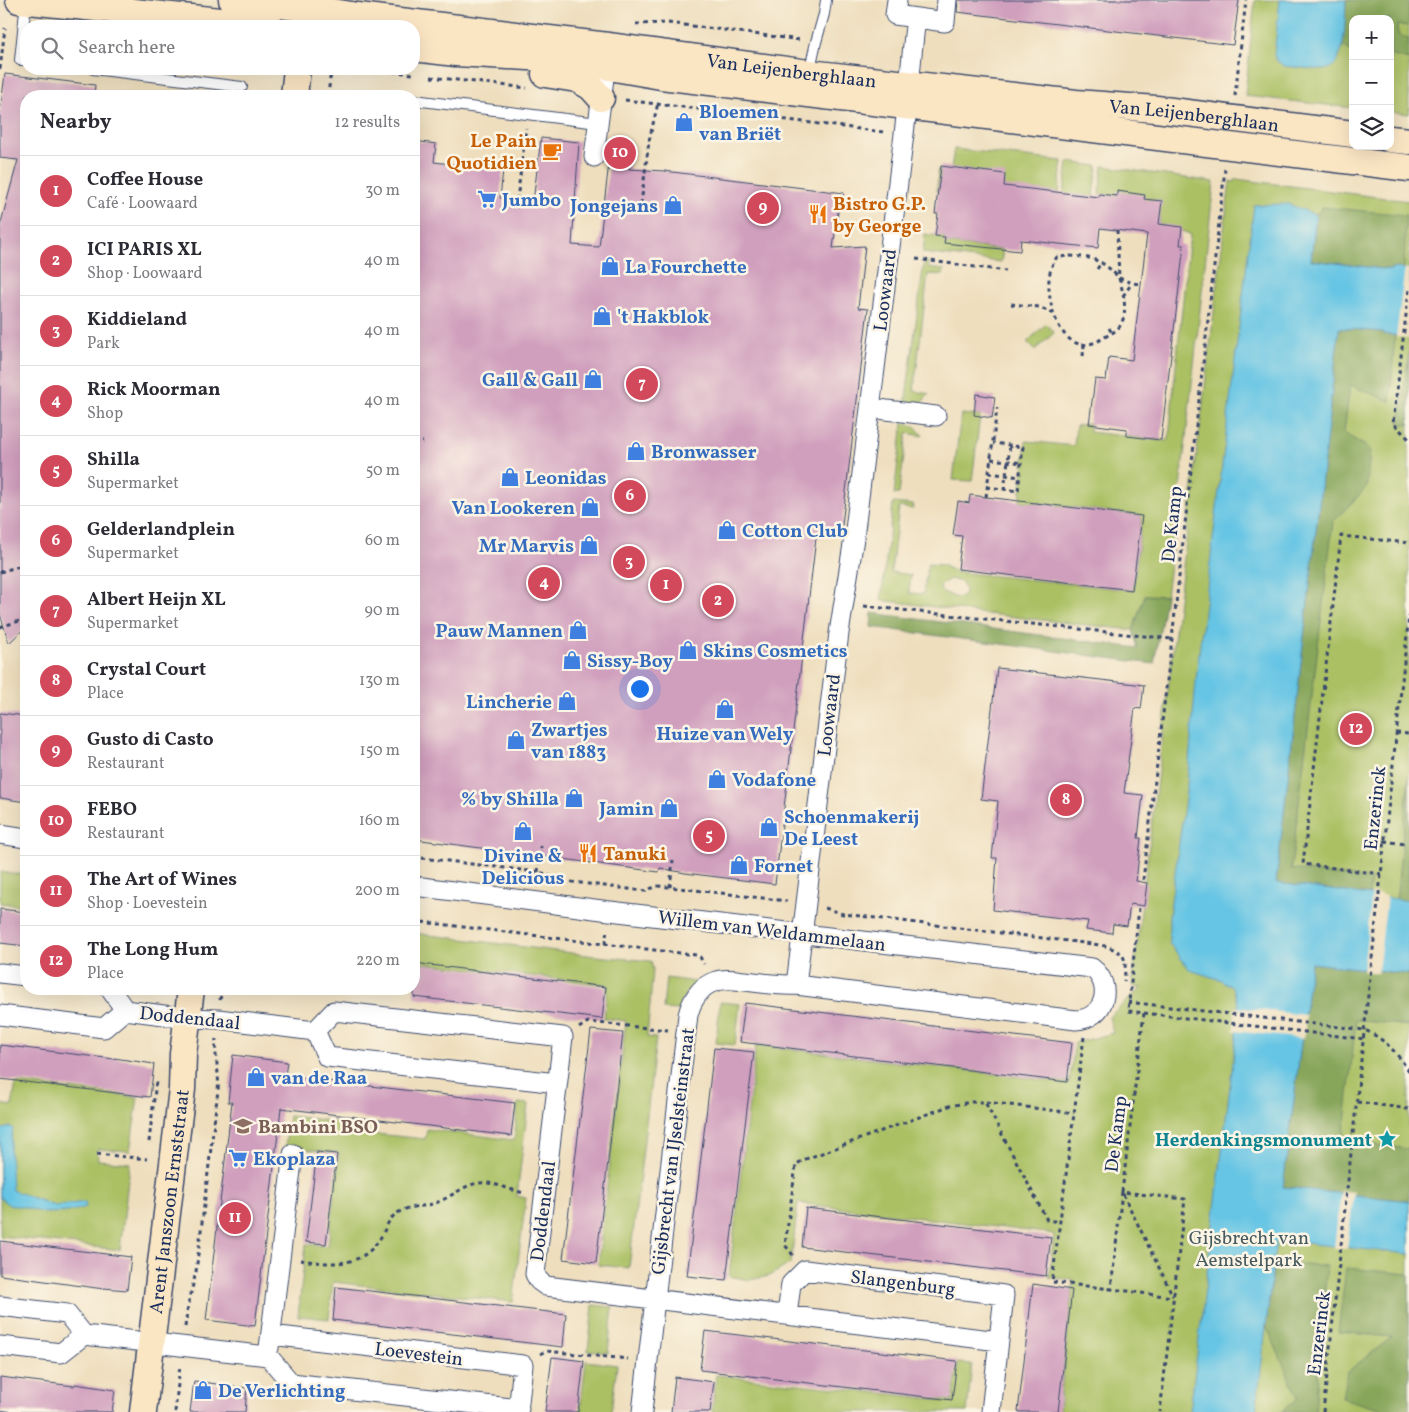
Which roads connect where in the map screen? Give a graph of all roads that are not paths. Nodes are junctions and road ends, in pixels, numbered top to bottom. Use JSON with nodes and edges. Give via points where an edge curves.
{"nodes":[{"id":1,"x":24,"y":0,"type":"edge"},
{"id":2,"x":232,"y":0,"type":"edge"},
{"id":3,"x":826,"y":0,"type":"edge"},
{"id":4,"x":897,"y":0,"type":"edge"},
{"id":5,"x":947,"y":0,"type":"edge"},
{"id":6,"x":307,"y":11,"type":"edge"},
{"id":7,"x":916,"y":18,"type":"junction"},
{"id":8,"x":23,"y":20,"type":"edge"},
{"id":9,"x":212,"y":20,"type":"edge"},
{"id":10,"x":383,"y":20,"type":"edge"},
{"id":11,"x":420,"y":26,"type":"edge"},
{"id":12,"x":420,"y":49,"type":"edge"},
{"id":13,"x":456,"y":53,"type":"junction"},
{"id":14,"x":606,"y":56,"type":"junction"},
{"id":15,"x":140,"y":75,"type":"edge"},
{"id":16,"x":296,"y":75,"type":"edge"},
{"id":17,"x":808,"y":84,"type":"junction"},
{"id":18,"x":242,"y":88,"type":"dead end"},
{"id":19,"x":295,"y":90,"type":"edge"},
{"id":20,"x":909,"y":95,"type":"junction"},
{"id":21,"x":420,"y":101,"type":"edge"},
{"id":22,"x":600,"y":110,"type":"junction"},
{"id":23,"x":1349,"y":133,"type":"edge"},
{"id":24,"x":1394,"y":139,"type":"edge"},
{"id":25,"x":1409,"y":141,"type":"edge"},
{"id":26,"x":594,"y":157,"type":"dead end"},
{"id":27,"x":1409,"y":168,"type":"edge"},
{"id":28,"x":870,"y":408,"type":"junction"},
{"id":29,"x":936,"y":416,"type":"dead end"},
{"id":30,"x":0,"y":834,"type":"edge"},
{"id":31,"x":20,"y":837,"type":"edge"},
{"id":32,"x":420,"y":887,"type":"edge"},
{"id":33,"x":802,"y":933,"type":"junction"},
{"id":34,"x":0,"y":973,"type":"edge"},
{"id":35,"x":20,"y":975,"type":"edge"},
{"id":36,"x":796,"y":985,"type":"junction"},
{"id":37,"x":114,"y":995,"type":"edge"},
{"id":38,"x":190,"y":995,"type":"edge"},
{"id":39,"x":125,"y":1010,"type":"junction"},
{"id":40,"x":0,"y":1014,"type":"edge"},
{"id":41,"x":187,"y":1018,"type":"junction"},
{"id":42,"x":315,"y":1031,"type":"junction"},
{"id":43,"x":557,"y":1083,"type":"junction"},
{"id":44,"x":293,"y":1154,"type":"dead end"},
{"id":45,"x":655,"y":1298,"type":"junction"},
{"id":46,"x":0,"y":1306,"type":"edge"},
{"id":47,"x":787,"y":1315,"type":"junction"},
{"id":48,"x":84,"y":1335,"type":"junction"},
{"id":49,"x":271,"y":1335,"type":"junction"},
{"id":50,"x":999,"y":1341,"type":"junction"},
{"id":51,"x":151,"y":1343,"type":"junction"},
{"id":52,"x":0,"y":1346,"type":"edge"},
{"id":53,"x":268,"y":1356,"type":"junction"},
{"id":54,"x":518,"y":1411,"type":"edge"},
{"id":55,"x":143,"y":1412,"type":"edge"},
{"id":56,"x":642,"y":1412,"type":"edge"},
{"id":57,"x":991,"y":1412,"type":"edge"}],
"edges":[{"from":1,"to":8,"type":"lane"},
{"from":1,"to":9,"type":"street"},
{"from":2,"to":6,"type":"street","name":"Van Leijenberghlaan"},
{"from":3,"to":17,"type":"lane"},
{"from":4,"to":7,"type":"street","via":[[895,15]]},
{"from":5,"to":7,"type":"street","via":[[944,22]]},
{"from":6,"to":10,"type":"street","name":"Van Leijenberghlaan"},
{"from":7,"to":20,"type":"street","name":"Loowaard"},
{"from":11,"to":14,"type":"street","name":"Van Leijenberghlaan"},
{"from":12,"to":13,"type":"street","name":"Van Leijenberghlaan"},
{"from":13,"to":14,"type":"street","name":"Van Leijenberghlaan","via":[[563,59]]},
{"from":13,"to":22,"type":"street","name":"Van Leijenberghlaan","via":[[502,67],[577,79],[591,87]]},
{"from":14,"to":17,"type":"street","name":"Van Leijenberghlaan"},
{"from":14,"to":22,"type":"street"},
{"from":15,"to":18,"type":"lane"},
{"from":16,"to":19,"type":"street"},
{"from":17,"to":20,"type":"street","name":"Van Leijenberghlaan"},
{"from":20,"to":23,"type":"street","name":"Van Leijenberghlaan","via":[[1166,110]]},
{"from":20,"to":27,"type":"street","name":"Van Leijenberghlaan"},
{"from":20,"to":28,"type":"street","name":"Loowaard"},
{"from":21,"to":22,"type":"lane","via":[[527,114]]},
{"from":22,"to":26,"type":"street"},
{"from":24,"to":25,"type":"street"},
{"from":28,"to":29,"type":"street"},
{"from":28,"to":33,"type":"street","name":"Loowaard"},
{"from":30,"to":31,"type":"street"},
{"from":32,"to":33,"type":"street","name":"Willem van Weldammelaan"},
{"from":33,"to":36,"type":"street","name":"Loowaard"},
{"from":33,"to":36,"type":"street","name":"Willem van Weldammelaan","via":[[1092,968],[1102,980],[1103,1002],[1086,1020],[1066,1019]]},
{"from":34,"to":35,"type":"street"},
{"from":36,"to":45,"type":"street","name":"Gijsbrecht van IJselsteinstraat","via":[[730,980],[713,982],[693,1001],[687,1023]]},
{"from":37,"to":39,"type":"street","name":"Doddendaal"},
{"from":38,"to":41,"type":"street","name":"Arent Janszoon Ernststraat"},
{"from":39,"to":40,"type":"street","name":"Doddendaal","via":[[104,1028]]},
{"from":39,"to":41,"type":"street","name":"Doddendaal"},
{"from":41,"to":42,"type":"street","name":"Doddendaal"},
{"from":41,"to":51,"type":"street","name":"Arent Janszoon Ernststraat","via":[[182,1089]]},
{"from":42,"to":43,"type":"street","via":[[327,1057]]},
{"from":42,"to":43,"type":"street","name":"Doddendaal","via":[[334,1011],[563,1037]]},
{"from":43,"to":45,"type":"street","name":"Doddendaal","via":[[535,1274],[546,1286]]},
{"from":44,"to":49,"type":"street"},
{"from":45,"to":47,"type":"street"},
{"from":45,"to":56,"type":"street","name":"Gijsbrecht van IJselsteinstraat"},
{"from":46,"to":48,"type":"street","via":[[67,1314]]},
{"from":47,"to":50,"type":"street"},
{"from":47,"to":50,"type":"street","name":"Slangenburg","via":[[791,1284],[805,1270],[1004,1295]]},
{"from":48,"to":51,"type":"street"},
{"from":48,"to":52,"type":"street","via":[[61,1353]]},
{"from":49,"to":53,"type":"street"},
{"from":49,"to":54,"type":"street","name":"Loevestein","via":[[523,1366]]},
{"from":50,"to":57,"type":"street","name":"Slangenburg"},
{"from":51,"to":53,"type":"street"},
{"from":51,"to":55,"type":"street","name":"Arent Janszoon Ernststraat"},
{"from":53,"to":54,"type":"street","via":[[291,1383]]}]}
